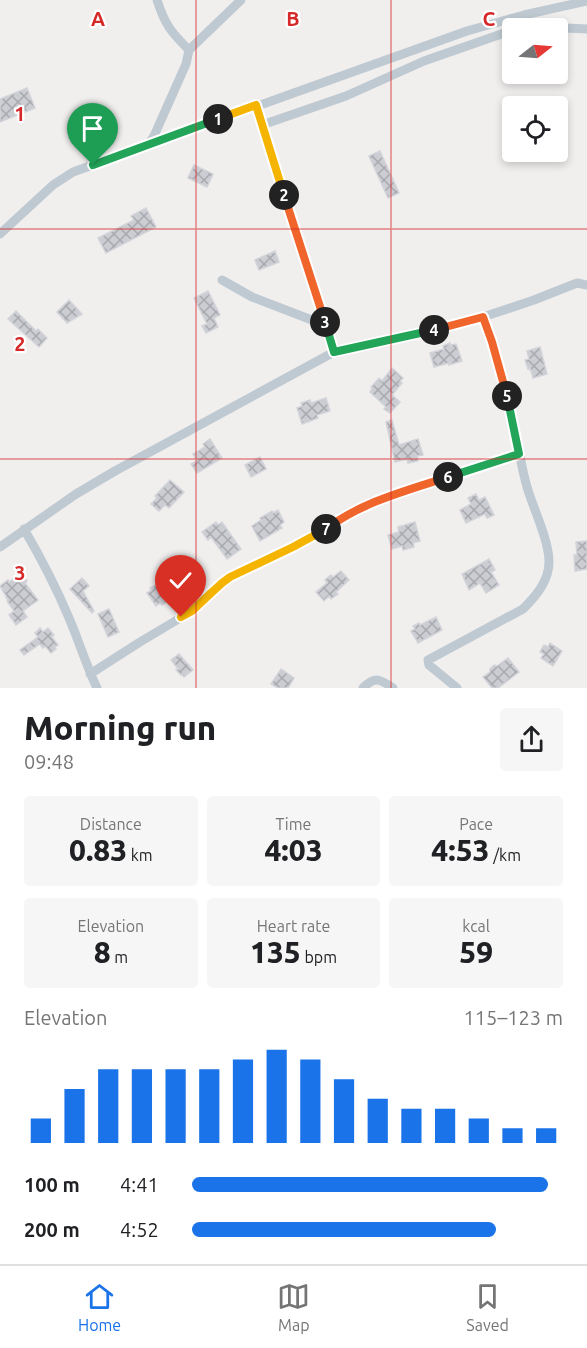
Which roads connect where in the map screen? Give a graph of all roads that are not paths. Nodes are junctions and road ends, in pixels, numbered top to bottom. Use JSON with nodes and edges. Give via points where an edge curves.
{"nodes":[{"id":1,"x":157,"y":0,"type":"edge"},
{"id":2,"x":241,"y":0,"type":"edge"},
{"id":3,"x":587,"y":1,"type":"edge"},
{"id":4,"x":587,"y":18,"type":"edge"},
{"id":5,"x":568,"y":28,"type":"edge"},
{"id":6,"x":586,"y":29,"type":"edge"},
{"id":7,"x":502,"y":34,"type":"edge"},
{"id":8,"x":189,"y":50,"type":"junction"},
{"id":9,"x":256,"y":105,"type":"junction"},
{"id":10,"x":262,"y":125,"type":"junction"},
{"id":11,"x":148,"y":144,"type":"junction"},
{"id":12,"x":0,"y":234,"type":"edge"},
{"id":13,"x":222,"y":280,"type":"dead end"},
{"id":14,"x":587,"y":285,"type":"edge"},
{"id":15,"x":483,"y":317,"type":"junction"},
{"id":16,"x":328,"y":331,"type":"junction"},
{"id":17,"x":334,"y":352,"type":"junction"},
{"id":18,"x":519,"y":454,"type":"junction"},
{"id":19,"x":24,"y":530,"type":"junction"},
{"id":20,"x":0,"y":547,"type":"edge"},
{"id":21,"x":90,"y":674,"type":"junction"},
{"id":22,"x":97,"y":688,"type":"edge"},
{"id":23,"x":363,"y":688,"type":"edge"},
{"id":24,"x":393,"y":688,"type":"edge"},
{"id":25,"x":457,"y":688,"type":"edge"}],
"edges":[{"from":1,"to":8,"type":"street","via":[[174,36]]},
{"from":2,"to":8,"type":"street"},
{"from":3,"to":9,"type":"street","via":[[467,31]]},
{"from":4,"to":6,"type":"street"},
{"from":5,"to":6,"type":"street"},
{"from":7,"to":10,"type":"street"},
{"from":8,"to":11,"type":"street","via":[[160,124]]},
{"from":9,"to":10,"type":"street"},
{"from":9,"to":11,"type":"street"},
{"from":10,"to":16,"type":"street"},
{"from":11,"to":12,"type":"street","via":[[62,178]]},
{"from":13,"to":16,"type":"street"},
{"from":14,"to":15,"type":"street","via":[[577,282]]},
{"from":15,"to":17,"type":"street"},
{"from":15,"to":18,"type":"street","via":[[506,391]]},
{"from":16,"to":17,"type":"street"},
{"from":17,"to":19,"type":"street","via":[[115,471]]},
{"from":18,"to":21,"type":"street","via":[[363,506],[293,547],[230,577],[192,611]]},
{"from":18,"to":25,"type":"street","via":[[546,546],[547,573],[543,585],[524,609],[428,660]]},
{"from":19,"to":20,"type":"street"},
{"from":19,"to":21,"type":"street","via":[[69,617]]},
{"from":21,"to":22,"type":"street"},
{"from":23,"to":24,"type":"street","via":[[377,680]]}]}
